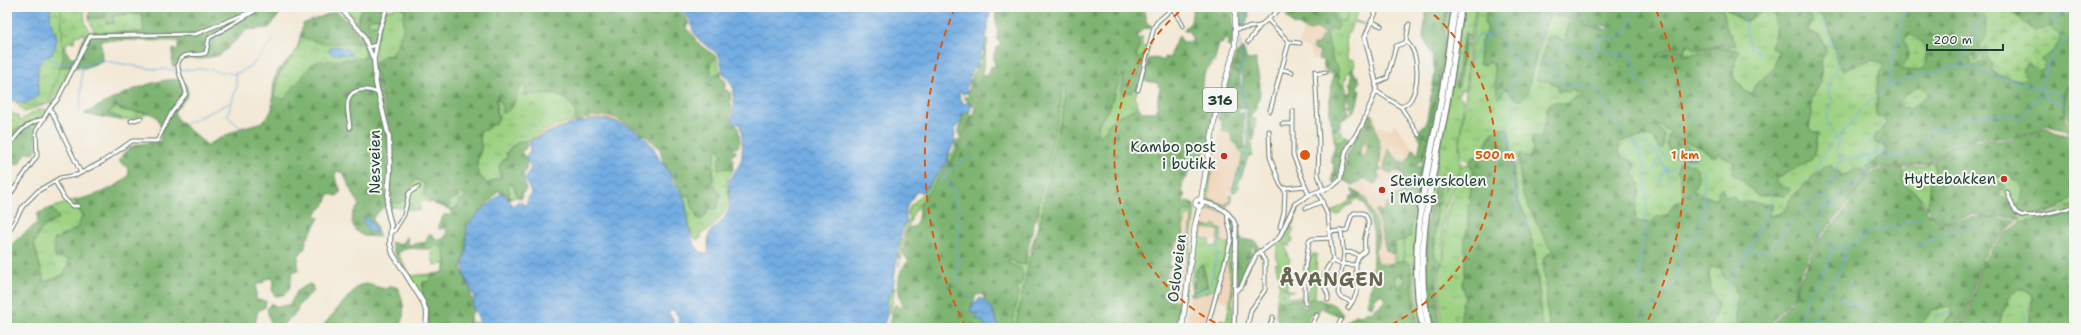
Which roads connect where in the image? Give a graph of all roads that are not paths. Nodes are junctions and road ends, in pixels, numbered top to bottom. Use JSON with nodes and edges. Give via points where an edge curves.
{"nodes":[{"id":1,"x":262,"y":7,"type":"edge"},
{"id":2,"x":340,"y":7,"type":"edge"},
{"id":3,"x":387,"y":7,"type":"edge"},
{"id":4,"x":1174,"y":7,"type":"edge"},
{"id":5,"x":1236,"y":7,"type":"edge"},
{"id":6,"x":1282,"y":7,"type":"edge"},
{"id":7,"x":1378,"y":7,"type":"edge"},
{"id":8,"x":1455,"y":7,"type":"edge"},
{"id":9,"x":1461,"y":7,"type":"edge"},
{"id":10,"x":255,"y":11,"type":"junction"},
{"id":11,"x":1268,"y":20,"type":"junction"},
{"id":12,"x":1371,"y":21,"type":"junction"},
{"id":13,"x":1409,"y":24,"type":"dead end"},
{"id":14,"x":1183,"y":26,"type":"dead end"},
{"id":15,"x":1260,"y":26,"type":"junction"},
{"id":16,"x":1381,"y":26,"type":"dead end"},
{"id":17,"x":213,"y":28,"type":"junction"},
{"id":18,"x":1237,"y":29,"type":"junction"},
{"id":19,"x":220,"y":32,"type":"junction"},
{"id":20,"x":1406,"y":41,"type":"junction"},
{"id":21,"x":1248,"y":42,"type":"dead end"},
{"id":22,"x":1289,"y":42,"type":"junction"},
{"id":23,"x":1300,"y":43,"type":"dead end"},
{"id":24,"x":376,"y":45,"type":"junction"},
{"id":25,"x":369,"y":47,"type":"junction"},
{"id":26,"x":374,"y":61,"type":"junction"},
{"id":27,"x":1281,"y":69,"type":"junction"},
{"id":28,"x":1292,"y":72,"type":"dead end"},
{"id":29,"x":1326,"y":72,"type":"dead end"},
{"id":30,"x":1376,"y":83,"type":"junction"},
{"id":31,"x":376,"y":84,"type":"junction"},
{"id":32,"x":372,"y":90,"type":"junction"},
{"id":33,"x":1138,"y":90,"type":"dead end"},
{"id":34,"x":1376,"y":91,"type":"junction"},
{"id":35,"x":379,"y":94,"type":"junction"},
{"id":36,"x":1401,"y":107,"type":"junction"},
{"id":37,"x":50,"y":108,"type":"junction"},
{"id":38,"x":1270,"y":111,"type":"dead end"},
{"id":39,"x":1292,"y":111,"type":"dead end"},
{"id":40,"x":141,"y":118,"type":"dead end"},
{"id":41,"x":44,"y":119,"type":"junction"},
{"id":42,"x":131,"y":121,"type":"dead end"},
{"id":43,"x":1282,"y":124,"type":"dead end"},
{"id":44,"x":1292,"y":124,"type":"junction"},
{"id":45,"x":350,"y":128,"type":"dead end"},
{"id":46,"x":1269,"y":131,"type":"dead end"},
{"id":47,"x":1419,"y":134,"type":"dead end"},
{"id":48,"x":7,"y":149,"type":"edge"},
{"id":49,"x":81,"y":172,"type":"junction"},
{"id":50,"x":55,"y":181,"type":"junction"},
{"id":51,"x":1306,"y":186,"type":"junction"},
{"id":52,"x":418,"y":187,"type":"dead end"},
{"id":53,"x":1284,"y":188,"type":"junction"},
{"id":54,"x":1321,"y":191,"type":"junction"},
{"id":55,"x":2007,"y":192,"type":"dead end"},
{"id":56,"x":1309,"y":195,"type":"junction"},
{"id":57,"x":7,"y":199,"type":"edge"},
{"id":58,"x":1323,"y":201,"type":"junction"},
{"id":59,"x":1201,"y":203,"type":"junction"},
{"id":60,"x":78,"y":206,"type":"dead end"},
{"id":61,"x":2074,"y":207,"type":"edge"},
{"id":62,"x":1306,"y":208,"type":"dead end"},
{"id":63,"x":1228,"y":213,"type":"junction"},
{"id":64,"x":1280,"y":227,"type":"dead end"},
{"id":65,"x":391,"y":231,"type":"junction"},
{"id":66,"x":1341,"y":231,"type":"junction"},
{"id":67,"x":1330,"y":232,"type":"junction"},
{"id":68,"x":7,"y":235,"type":"edge"},
{"id":69,"x":1331,"y":238,"type":"junction"},
{"id":70,"x":1259,"y":251,"type":"junction"},
{"id":71,"x":1344,"y":252,"type":"junction"},
{"id":72,"x":1358,"y":256,"type":"junction"},
{"id":73,"x":1333,"y":262,"type":"junction"},
{"id":74,"x":1342,"y":264,"type":"junction"},
{"id":75,"x":1356,"y":265,"type":"junction"},
{"id":76,"x":1235,"y":291,"type":"junction"},
{"id":77,"x":1328,"y":300,"type":"dead end"},
{"id":78,"x":1352,"y":302,"type":"junction"},
{"id":79,"x":1305,"y":304,"type":"dead end"},
{"id":80,"x":1348,"y":308,"type":"dead end"},
{"id":81,"x":1317,"y":315,"type":"dead end"},
{"id":82,"x":1273,"y":317,"type":"dead end"},
{"id":83,"x":1341,"y":320,"type":"dead end"},
{"id":84,"x":426,"y":328,"type":"edge"},
{"id":85,"x":1182,"y":328,"type":"edge"},
{"id":86,"x":1207,"y":328,"type":"edge"},
{"id":87,"x":1234,"y":328,"type":"edge"},
{"id":88,"x":1247,"y":328,"type":"edge"},
{"id":89,"x":1269,"y":328,"type":"edge"},
{"id":90,"x":1310,"y":328,"type":"edge"},
{"id":91,"x":1337,"y":328,"type":"edge"},
{"id":92,"x":1423,"y":328,"type":"edge"},
{"id":93,"x":1429,"y":328,"type":"edge"}],
"edges":[{"from":1,"to":10,"type":"street"},
{"from":2,"to":25,"type":"street","name":"Nesveien","via":[[357,25]]},
{"from":3,"to":24,"type":"street"},
{"from":4,"to":14,"type":"street"},
{"from":4,"to":33,"type":"street","via":[[1155,25]]},
{"from":5,"to":18,"type":"main road","name":"Osloveien","number":"316"},
{"from":6,"to":11,"type":"street"},
{"from":7,"to":12,"type":"street"},
{"from":8,"to":92,"type":"highway","via":[[1417,229],[1417,287]]},
{"from":9,"to":93,"type":"highway","via":[[1424,225],[1422,269]]},
{"from":10,"to":17,"type":"street","via":[[238,15]]},
{"from":10,"to":19,"type":"street"},
{"from":11,"to":15,"type":"street"},
{"from":11,"to":22,"type":"street"},
{"from":12,"to":16,"type":"street"},
{"from":12,"to":30,"type":"street","via":[[1365,39]]},
{"from":13,"to":20,"type":"street"},
{"from":15,"to":18,"type":"street"},
{"from":15,"to":21,"type":"street"},
{"from":17,"to":19,"type":"street"},
{"from":17,"to":37,"type":"street","via":[[194,34],[91,35]]},
{"from":18,"to":59,"type":"main road","name":"Osloveien","number":"316","via":[[1234,53],[1215,117]]},
{"from":19,"to":49,"type":"street","via":[[209,38],[206,53],[185,56],[181,60],[179,77],[186,94],[172,112],[157,141],[132,142],[106,160]]},
{"from":20,"to":30,"type":"street","via":[[1396,46],[1387,78]]},
{"from":20,"to":36,"type":"street","via":[[1416,59],[1417,77],[1411,99]]},
{"from":22,"to":23,"type":"street"},
{"from":22,"to":27,"type":"street"},
{"from":24,"to":25,"type":"street"},
{"from":24,"to":26,"type":"street"},
{"from":25,"to":26,"type":"street","name":"Nesveien"},
{"from":26,"to":31,"type":"main road","name":"Nesveien"},
{"from":27,"to":28,"type":"street"},
{"from":27,"to":38,"type":"street"},
{"from":29,"to":54,"type":"street","via":[[1316,72],[1318,173]]},
{"from":30,"to":34,"type":"street"},
{"from":31,"to":32,"type":"street"},
{"from":31,"to":35,"type":"main road","name":"Nesveien"},
{"from":32,"to":35,"type":"street"},
{"from":32,"to":45,"type":"street","name":"Nesveien","via":[[358,91],[350,96]]},
{"from":34,"to":36,"type":"street"},
{"from":34,"to":54,"type":"street","via":[[1362,125],[1346,151],[1340,180]]},
{"from":35,"to":65,"type":"main road","name":"Nesveien","via":[[389,137],[387,209]]},
{"from":36,"to":47,"type":"street"},
{"from":37,"to":41,"type":"street"},
{"from":37,"to":49,"type":"street"},
{"from":39,"to":44,"type":"street"},
{"from":40,"to":42,"type":"street"},
{"from":41,"to":48,"type":"street","via":[[24,127]]},
{"from":41,"to":57,"type":"street","via":[[36,132],[37,156]]},
{"from":43,"to":44,"type":"street"},
{"from":44,"to":51,"type":"street","via":[[1293,154]]},
{"from":46,"to":53,"type":"street","via":[[1270,157]]},
{"from":49,"to":50,"type":"street"},
{"from":50,"to":60,"type":"street","via":[[66,202]]},
{"from":50,"to":68,"type":"street","via":[[36,192],[23,206]]},
{"from":51,"to":53,"type":"street"},
{"from":51,"to":56,"type":"street"},
{"from":52,"to":65,"type":"street","via":[[409,193],[404,215],[394,231]]},
{"from":53,"to":64,"type":"street","via":[[1284,212]]},
{"from":54,"to":56,"type":"street"},
{"from":54,"to":58,"type":"street"},
{"from":55,"to":61,"type":"street","via":[[2014,210],[2022,215],[2050,214]]},
{"from":56,"to":70,"type":"street","via":[[1292,207],[1276,241]]},
{"from":58,"to":62,"type":"street"},
{"from":58,"to":67,"type":"street"},
{"from":59,"to":63,"type":"street","via":[[1217,206]]},
{"from":59,"to":85,"type":"main road","name":"Osloveien","number":"316"},
{"from":63,"to":76,"type":"street","via":[[1237,230]]},
{"from":63,"to":86,"type":"street","via":[[1231,240]]},
{"from":65,"to":84,"type":"main road","name":"Nesveien","via":[[391,249],[422,302],[427,314]]},
{"from":66,"to":67,"type":"street"},
{"from":66,"to":71,"type":"street"},
{"from":66,"to":72,"type":"street","via":[[1348,229],[1353,213],[1362,212],[1365,215],[1368,227],[1365,250]]},
{"from":67,"to":69,"type":"street"},
{"from":69,"to":73,"type":"street"},
{"from":69,"to":79,"type":"street","via":[[1309,241],[1305,268]]},
{"from":70,"to":76,"type":"street","via":[[1250,263],[1241,287]]},
{"from":70,"to":88,"type":"street","via":[[1265,261],[1265,290],[1251,310]]},
{"from":71,"to":72,"type":"street","via":[[1355,253]]},
{"from":71,"to":74,"type":"street"},
{"from":72,"to":75,"type":"street"},
{"from":73,"to":74,"type":"street"},
{"from":73,"to":77,"type":"street","via":[[1325,274],[1324,286]]},
{"from":74,"to":75,"type":"street"},
{"from":74,"to":78,"type":"street","via":[[1338,294]]},
{"from":75,"to":78,"type":"street","via":[[1357,290]]},
{"from":76,"to":87,"type":"street"},
{"from":78,"to":80,"type":"street"},
{"from":81,"to":90,"type":"street"},
{"from":82,"to":89,"type":"street"},
{"from":83,"to":91,"type":"street"}]}
